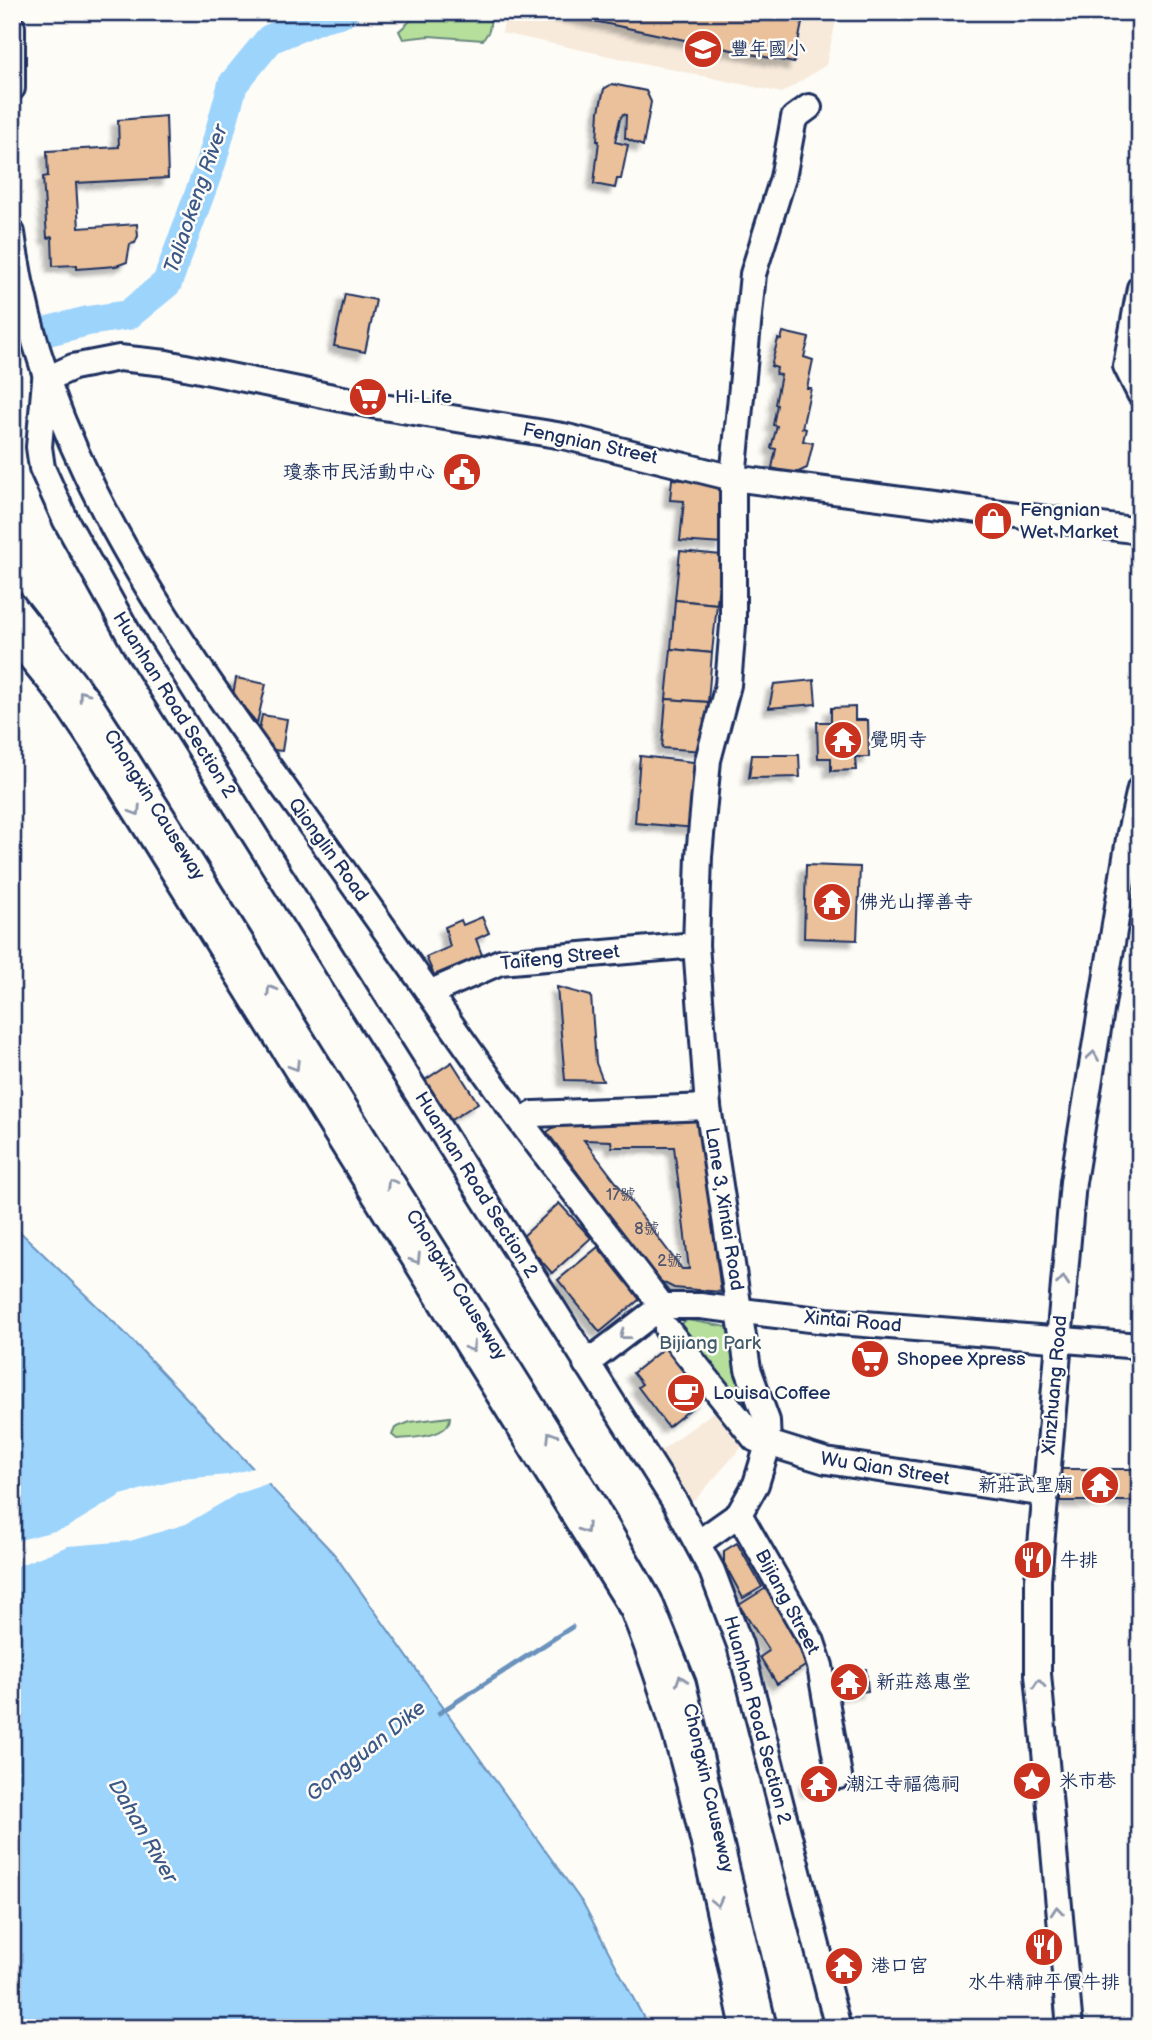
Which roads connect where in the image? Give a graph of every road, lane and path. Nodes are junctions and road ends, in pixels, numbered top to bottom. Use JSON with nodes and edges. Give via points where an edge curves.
{"nodes":[{"id":1,"x":20,"y":12,"type":"edge"},
{"id":2,"x":13,"y":33,"type":"edge"},
{"id":3,"x":12,"y":88,"type":"edge"},
{"id":4,"x":808,"y":107,"type":"dead end"},
{"id":5,"x":12,"y":233,"type":"edge"},
{"id":6,"x":17,"y":286,"type":"edge"},
{"id":7,"x":1140,"y":288,"type":"edge"},
{"id":8,"x":43,"y":373,"type":"junction"},
{"id":9,"x":1140,"y":394,"type":"edge"},
{"id":10,"x":733,"y":478,"type":"junction"},
{"id":11,"x":1140,"y":531,"type":"edge"},
{"id":12,"x":12,"y":604,"type":"edge"},
{"id":13,"x":12,"y":635,"type":"edge"},
{"id":14,"x":1140,"y":789,"type":"edge"},
{"id":15,"x":696,"y":945,"type":"junction"},
{"id":16,"x":429,"y":993,"type":"junction"},
{"id":17,"x":708,"y":1107,"type":"junction"},
{"id":18,"x":522,"y":1122,"type":"junction"},
{"id":19,"x":739,"y":1310,"type":"junction"},
{"id":20,"x":665,"y":1317,"type":"junction"},
{"id":21,"x":1059,"y":1344,"type":"junction"},
{"id":22,"x":1140,"y":1346,"type":"edge"},
{"id":23,"x":586,"y":1364,"type":"junction"},
{"id":24,"x":768,"y":1445,"type":"junction"},
{"id":25,"x":1046,"y":1494,"type":"junction"},
{"id":26,"x":739,"y":1514,"type":"junction"},
{"id":27,"x":698,"y":1543,"type":"junction"},
{"id":28,"x":839,"y":1776,"type":"dead end"},
{"id":29,"x":762,"y":2018,"type":"edge"},
{"id":30,"x":744,"y":2028,"type":"edge"},
{"id":31,"x":783,"y":2028,"type":"edge"},
{"id":32,"x":838,"y":2028,"type":"edge"},
{"id":33,"x":1070,"y":2028,"type":"edge"}],
"edges":[{"from":1,"to":2,"type":"street"},
{"from":2,"to":3,"type":"street"},
{"from":4,"to":10,"type":"street","name":"Lane 3, Xintai Road","via":[[794,118],[783,178],[753,274]]},
{"from":5,"to":6,"type":"street"},
{"from":6,"to":8,"type":"street"},
{"from":7,"to":9,"type":"street","via":[[1126,366]]},
{"from":8,"to":10,"type":"street","name":"Fengnian Street","via":[[119,358],[166,363],[377,406],[563,436]]},
{"from":8,"to":16,"type":"street","name":"Qionglin Road","via":[[126,556],[266,766]]},
{"from":8,"to":23,"type":"street","name":"Huanhan Road Section 2","via":[[41,458],[66,521],[136,647]]},
{"from":10,"to":11,"type":"street","name":"Fengnian Street"},
{"from":10,"to":15,"type":"street","name":"Lane 3, Xintai Road","via":[[733,625],[728,685],[708,760]]},
{"from":29,"to":12,"type":"street","name":"Chongxin Causeway","one_way":true,"via":[[683,1684],[649,1600],[591,1500],[123,754],[78,687]]},
{"from":13,"to":30,"type":"street","name":"Chongxin Causeway","one_way":true,"via":[[97,749],[633,1610],[678,1741]]},
{"from":21,"to":14,"type":"street","name":"Xinzhuang Road","one_way":true,"via":[[1073,1182]]},
{"from":15,"to":16,"type":"street","name":"Taifeng Street","via":[[500,962]]},
{"from":15,"to":17,"type":"street","name":"Lane 3, Xintai Road"},
{"from":16,"to":18,"type":"street","name":"Qionglin Road"},
{"from":17,"to":18,"type":"street","via":[[534,1114]]},
{"from":17,"to":19,"type":"street","name":"Lane 3, Xintai Road"},
{"from":18,"to":20,"type":"street","name":"Qionglin Road"},
{"from":19,"to":20,"type":"street","name":"Xintai Road"},
{"from":19,"to":21,"type":"street","name":"Xintai Road"},
{"from":19,"to":24,"type":"street","name":"Lane 3, Xintai Road","via":[[748,1369],[767,1421]]},
{"from":20,"to":23,"type":"street","one_way":true},
{"from":20,"to":24,"type":"street","name":"Qionglin Road","via":[[736,1419],[755,1440]]},
{"from":21,"to":22,"type":"street","name":"Xintai Road"},
{"from":21,"to":25,"type":"street","name":"Xinzhuang Road"},
{"from":23,"to":27,"type":"street","name":"Huanhan Road Section 2"},
{"from":24,"to":25,"type":"street","name":"Wu Qian Street","via":[[826,1461]]},
{"from":24,"to":26,"type":"street","via":[[756,1484]]},
{"from":33,"to":25,"type":"street","name":"Xinzhuang Road","one_way":true,"via":[[1038,1674],[1038,1580]]},
{"from":26,"to":27,"type":"street"},
{"from":26,"to":28,"type":"street","name":"Bijiang Street","via":[[812,1642]]},
{"from":27,"to":32,"type":"street","name":"Huanhan Road Section 2","via":[[740,1646]]},
{"from":29,"to":31,"type":"street","via":[[774,2016]]}]}
